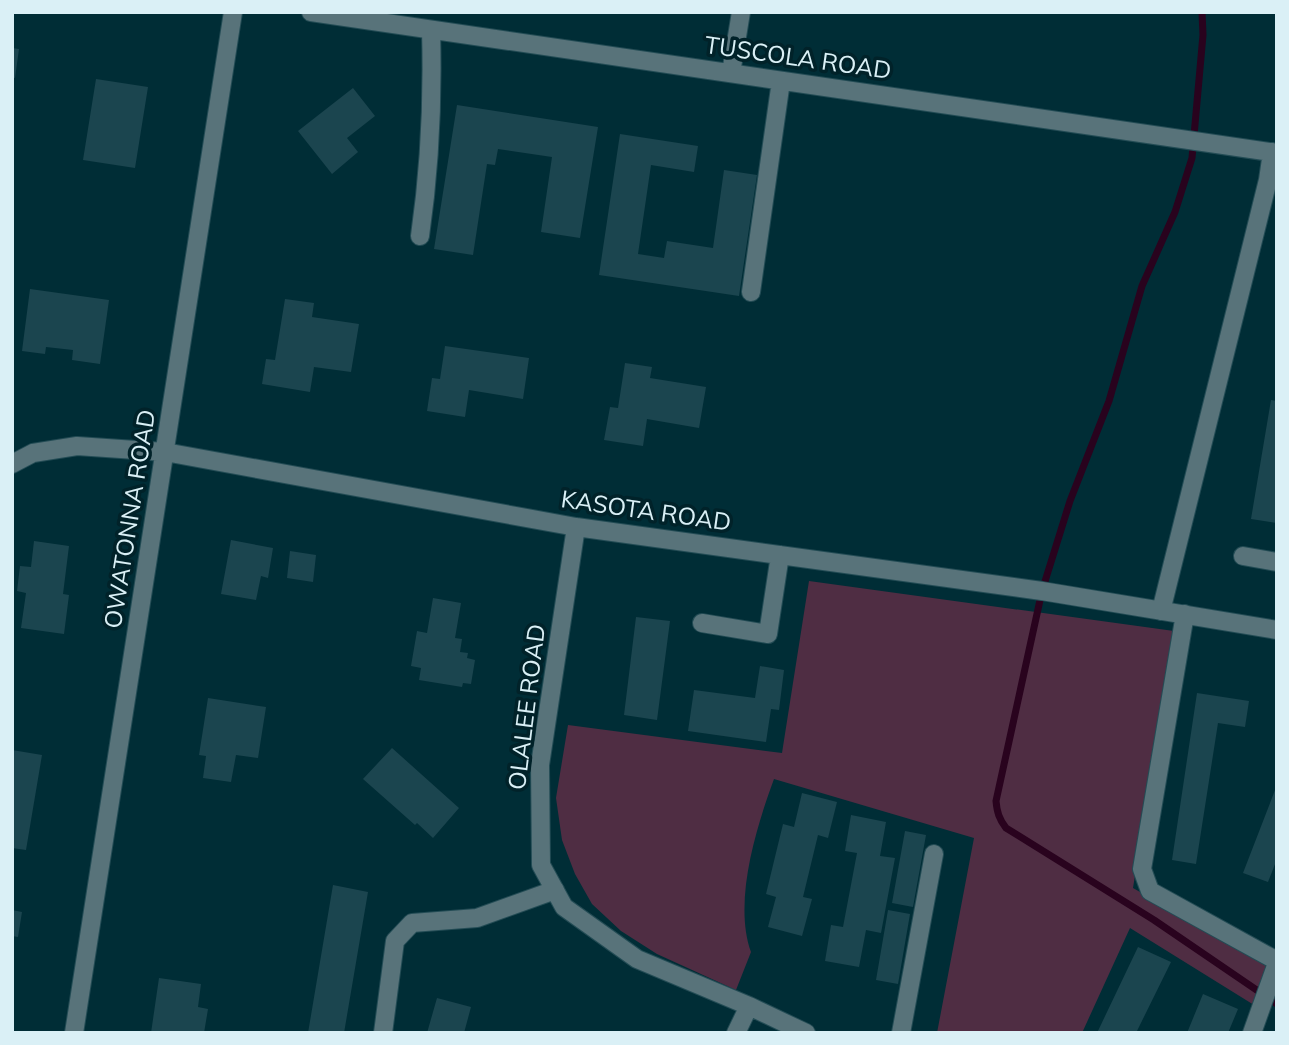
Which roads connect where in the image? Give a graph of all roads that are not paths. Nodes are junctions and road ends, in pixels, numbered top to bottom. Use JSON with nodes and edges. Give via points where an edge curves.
{"nodes":[{"id":1,"x":233,"y":12,"type":"edge"},
{"id":2,"x":311,"y":12,"type":"edge"},
{"id":3,"x":741,"y":12,"type":"edge"},
{"id":4,"x":431,"y":30,"type":"junction"},
{"id":5,"x":731,"y":73,"type":"junction"},
{"id":6,"x":781,"y":81,"type":"junction"},
{"id":7,"x":1275,"y":153,"type":"edge"},
{"id":8,"x":420,"y":236,"type":"dead end"},
{"id":9,"x":751,"y":292,"type":"dead end"},
{"id":10,"x":165,"y":452,"type":"junction"},
{"id":11,"x":12,"y":464,"type":"edge"},
{"id":12,"x":576,"y":527,"type":"junction"},
{"id":13,"x":780,"y":555,"type":"junction"},
{"id":14,"x":1243,"y":556,"type":"dead end"},
{"id":15,"x":1277,"y":562,"type":"edge"},
{"id":16,"x":1161,"y":611,"type":"junction"},
{"id":17,"x":1185,"y":614,"type":"junction"},
{"id":18,"x":702,"y":623,"type":"dead end"},
{"id":19,"x":1277,"y":630,"type":"edge"},
{"id":20,"x":934,"y":854,"type":"dead end"},
{"id":21,"x":555,"y":890,"type":"junction"},
{"id":22,"x":1277,"y":962,"type":"edge"},
{"id":23,"x":750,"y":1006,"type":"junction"},
{"id":24,"x":74,"y":1033,"type":"edge"},
{"id":25,"x":383,"y":1033,"type":"edge"},
{"id":26,"x":736,"y":1033,"type":"edge"},
{"id":27,"x":806,"y":1033,"type":"edge"},
{"id":28,"x":901,"y":1033,"type":"edge"},
{"id":29,"x":1252,"y":1033,"type":"edge"}],
"edges":[{"from":1,"to":10,"type":"street","name":"OWATONNA ROAD"},
{"from":2,"to":4,"type":"street","name":"TUSCOLA ROAD"},
{"from":3,"to":5,"type":"street"},
{"from":4,"to":5,"type":"street","name":"TUSCOLA ROAD"},
{"from":4,"to":8,"type":"street","via":[[432,128]]},
{"from":5,"to":6,"type":"street","name":"TUSCOLA ROAD"},
{"from":6,"to":7,"type":"street","name":"TUSCOLA ROAD"},
{"from":6,"to":9,"type":"street"},
{"from":7,"to":16,"type":"street"},
{"from":10,"to":11,"type":"street","name":"KASOTA ROAD","via":[[77,446],[33,453]]},
{"from":10,"to":12,"type":"street","name":"KASOTA ROAD"},
{"from":10,"to":24,"type":"street","name":"OWATONNA ROAD"},
{"from":12,"to":13,"type":"street","name":"KASOTA ROAD"},
{"from":12,"to":21,"type":"street","name":"OLALEE ROAD","via":[[540,765],[541,865]]},
{"from":13,"to":16,"type":"street","name":"KASOTA ROAD"},
{"from":13,"to":18,"type":"street","via":[[768,634]]},
{"from":14,"to":15,"type":"street"},
{"from":16,"to":17,"type":"street","name":"KASOTA ROAD"},
{"from":17,"to":19,"type":"street","name":"KASOTA ROAD"},
{"from":17,"to":22,"type":"street","via":[[1142,869],[1150,891]]},
{"from":20,"to":28,"type":"street"},
{"from":21,"to":23,"type":"street","name":"OLALEE ROAD","via":[[564,907],[637,959]]},
{"from":21,"to":25,"type":"street","via":[[477,918],[412,923],[395,941]]},
{"from":22,"to":29,"type":"street"},
{"from":23,"to":26,"type":"street"},
{"from":23,"to":27,"type":"street","name":"OLALEE ROAD"}]}
